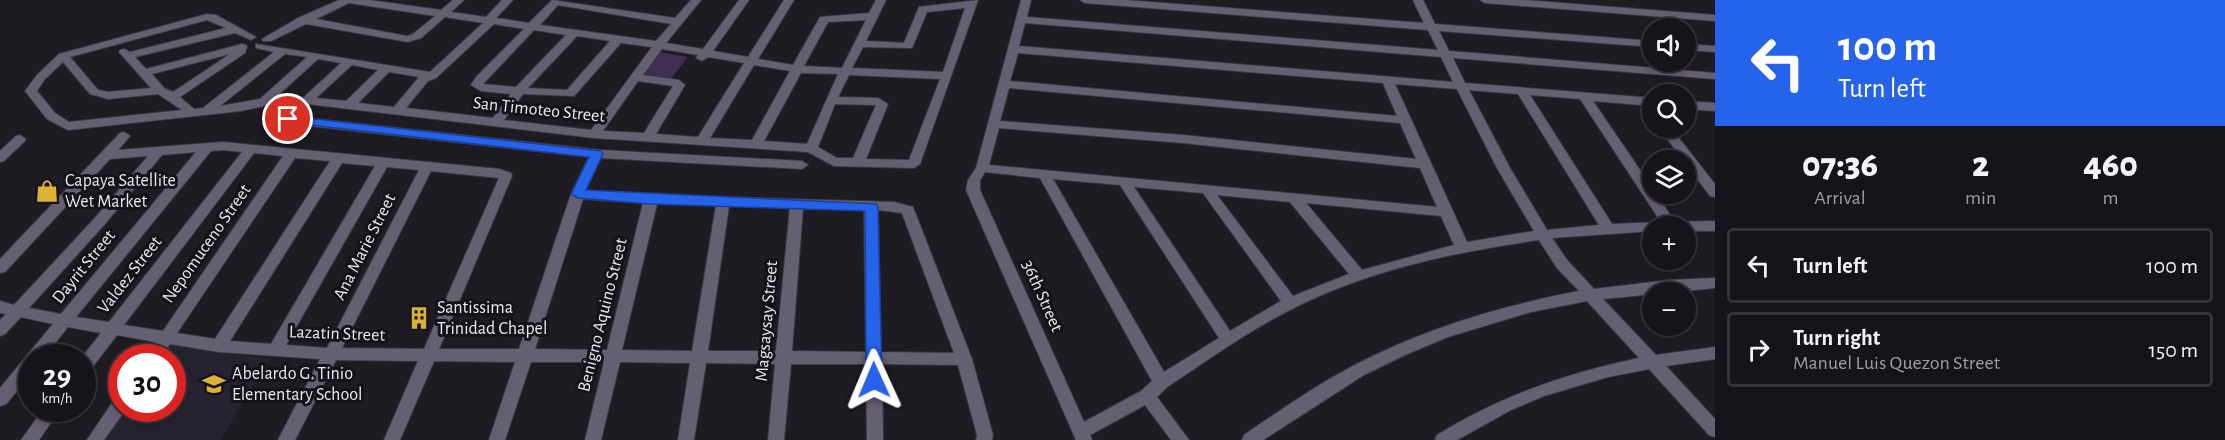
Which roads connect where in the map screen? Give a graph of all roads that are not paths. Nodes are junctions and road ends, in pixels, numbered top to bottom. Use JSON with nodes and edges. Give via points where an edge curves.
{"nodes":[{"id":1,"x":348,"y":0,"type":"edge"},
{"id":2,"x":416,"y":0,"type":"edge"},
{"id":3,"x":459,"y":0,"type":"edge"},
{"id":4,"x":508,"y":0,"type":"edge"},
{"id":5,"x":696,"y":0,"type":"edge"},
{"id":6,"x":744,"y":0,"type":"edge"},
{"id":7,"x":789,"y":0,"type":"edge"},
{"id":8,"x":881,"y":0,"type":"edge"},
{"id":9,"x":1026,"y":0,"type":"edge"},
{"id":10,"x":1085,"y":0,"type":"edge"},
{"id":11,"x":1418,"y":0,"type":"edge"},
{"id":12,"x":1485,"y":0,"type":"edge"},
{"id":13,"x":972,"y":2,"type":"edge"},
{"id":14,"x":408,"y":9,"type":"junction"},
{"id":15,"x":444,"y":14,"type":"junction"},
{"id":16,"x":874,"y":16,"type":"junction"},
{"id":17,"x":1714,"y":18,"type":"edge"},
{"id":18,"x":488,"y":19,"type":"junction"},
{"id":19,"x":302,"y":20,"type":"junction"},
{"id":20,"x":1021,"y":20,"type":"junction"},
{"id":21,"x":678,"y":22,"type":"junction"},
{"id":22,"x":1431,"y":26,"type":"junction"},
{"id":23,"x":527,"y":27,"type":"junction"},
{"id":24,"x":237,"y":29,"type":"junction"},
{"id":25,"x":572,"y":34,"type":"junction"},
{"id":26,"x":251,"y":37,"type":"junction"},
{"id":27,"x":115,"y":42,"type":"junction"},
{"id":28,"x":616,"y":42,"type":"junction"},
{"id":29,"x":264,"y":43,"type":"junction"},
{"id":30,"x":1642,"y":43,"type":"edge"},
{"id":31,"x":861,"y":44,"type":"junction"},
{"id":32,"x":657,"y":47,"type":"junction"},
{"id":33,"x":244,"y":48,"type":"junction"},
{"id":34,"x":1696,"y":48,"type":"edge"},
{"id":35,"x":1014,"y":49,"type":"junction"},
{"id":36,"x":1715,"y":49,"type":"edge"},
{"id":37,"x":283,"y":50,"type":"junction"},
{"id":38,"x":1445,"y":54,"type":"junction"},
{"id":39,"x":705,"y":55,"type":"junction"},
{"id":40,"x":63,"y":56,"type":"junction"},
{"id":41,"x":127,"y":56,"type":"junction"},
{"id":42,"x":315,"y":56,"type":"junction"},
{"id":43,"x":350,"y":61,"type":"junction"},
{"id":44,"x":753,"y":63,"type":"junction"},
{"id":45,"x":387,"y":67,"type":"junction"},
{"id":46,"x":796,"y":69,"type":"junction"},
{"id":47,"x":848,"y":71,"type":"junction"},
{"id":48,"x":144,"y":73,"type":"junction"},
{"id":49,"x":427,"y":76,"type":"junction"},
{"id":50,"x":948,"y":76,"type":"junction"},
{"id":51,"x":1715,"y":76,"type":"edge"},
{"id":52,"x":635,"y":77,"type":"junction"},
{"id":53,"x":1387,"y":80,"type":"junction"},
{"id":54,"x":1005,"y":84,"type":"junction"},
{"id":55,"x":1461,"y":86,"type":"junction"},
{"id":56,"x":160,"y":90,"type":"junction"},
{"id":57,"x":519,"y":91,"type":"junction"},
{"id":58,"x":1522,"y":92,"type":"junction"},
{"id":59,"x":1584,"y":96,"type":"junction"},
{"id":60,"x":173,"y":97,"type":"junction"},
{"id":61,"x":307,"y":100,"type":"junction"},
{"id":62,"x":831,"y":100,"type":"junction"},
{"id":63,"x":264,"y":102,"type":"junction"},
{"id":64,"x":1642,"y":104,"type":"edge"},
{"id":65,"x":348,"y":106,"type":"junction"},
{"id":66,"x":1696,"y":106,"type":"edge"},
{"id":67,"x":1713,"y":109,"type":"edge"},
{"id":68,"x":190,"y":111,"type":"junction"},
{"id":69,"x":207,"y":111,"type":"junction"},
{"id":70,"x":396,"y":112,"type":"junction"},
{"id":71,"x":269,"y":118,"type":"dead end"},
{"id":72,"x":1405,"y":120,"type":"junction"},
{"id":73,"x":496,"y":123,"type":"junction"},
{"id":74,"x":994,"y":124,"type":"junction"},
{"id":75,"x":594,"y":134,"type":"junction"},
{"id":76,"x":124,"y":136,"type":"dead end"},
{"id":77,"x":1673,"y":138,"type":"edge"},
{"id":78,"x":20,"y":139,"type":"dead end"},
{"id":79,"x":647,"y":139,"type":"junction"},
{"id":80,"x":700,"y":142,"type":"junction"},
{"id":81,"x":756,"y":145,"type":"junction"},
{"id":82,"x":208,"y":146,"type":"junction"},
{"id":83,"x":252,"y":148,"type":"junction"},
{"id":84,"x":811,"y":148,"type":"junction"},
{"id":85,"x":158,"y":152,"type":"junction"},
{"id":86,"x":292,"y":153,"type":"junction"},
{"id":87,"x":596,"y":154,"type":"junction"},
{"id":88,"x":108,"y":155,"type":"junction"},
{"id":89,"x":0,"y":158,"type":"edge"},
{"id":90,"x":338,"y":159,"type":"junction"},
{"id":91,"x":858,"y":162,"type":"junction"},
{"id":92,"x":383,"y":163,"type":"junction"},
{"id":93,"x":1424,"y":164,"type":"junction"},
{"id":94,"x":802,"y":165,"type":"dead end"},
{"id":95,"x":427,"y":166,"type":"junction"},
{"id":96,"x":982,"y":168,"type":"junction"},
{"id":97,"x":1044,"y":174,"type":"junction"},
{"id":98,"x":1124,"y":182,"type":"junction"},
{"id":99,"x":1207,"y":190,"type":"junction"},
{"id":100,"x":1715,"y":193,"type":"edge"},
{"id":101,"x":578,"y":194,"type":"junction"},
{"id":102,"x":1294,"y":198,"type":"junction"},
{"id":103,"x":651,"y":199,"type":"junction"},
{"id":104,"x":723,"y":201,"type":"junction"},
{"id":105,"x":797,"y":205,"type":"junction"},
{"id":106,"x":871,"y":207,"type":"junction"},
{"id":107,"x":1445,"y":212,"type":"junction"},
{"id":108,"x":1664,"y":216,"type":"edge"},
{"id":109,"x":1642,"y":226,"type":"edge"},
{"id":110,"x":1696,"y":226,"type":"edge"},
{"id":111,"x":1715,"y":226,"type":"edge"},
{"id":112,"x":1607,"y":227,"type":"junction"},
{"id":113,"x":1542,"y":234,"type":"junction"},
{"id":114,"x":1462,"y":247,"type":"junction"},
{"id":115,"x":0,"y":267,"type":"edge"},
{"id":116,"x":1359,"y":276,"type":"junction"},
{"id":117,"x":1715,"y":283,"type":"edge"},
{"id":118,"x":1589,"y":294,"type":"junction"},
{"id":119,"x":1290,"y":303,"type":"junction"},
{"id":120,"x":0,"y":307,"type":"edge"},
{"id":121,"x":18,"y":310,"type":"junction"},
{"id":122,"x":65,"y":321,"type":"junction"},
{"id":123,"x":114,"y":328,"type":"junction"},
{"id":124,"x":0,"y":330,"type":"edge"},
{"id":125,"x":166,"y":338,"type":"junction"},
{"id":126,"x":1228,"y":340,"type":"junction"},
{"id":127,"x":46,"y":344,"type":"edge"},
{"id":128,"x":162,"y":344,"type":"edge"},
{"id":129,"x":219,"y":346,"type":"junction"},
{"id":130,"x":96,"y":351,"type":"edge"},
{"id":131,"x":274,"y":351,"type":"junction"},
{"id":132,"x":1715,"y":353,"type":"edge"},
{"id":133,"x":332,"y":354,"type":"junction"},
{"id":134,"x":430,"y":355,"type":"junction"},
{"id":135,"x":526,"y":355,"type":"junction"},
{"id":136,"x":700,"y":356,"type":"junction"},
{"id":137,"x":614,"y":357,"type":"junction"},
{"id":138,"x":784,"y":357,"type":"junction"},
{"id":139,"x":874,"y":359,"type":"junction"},
{"id":140,"x":964,"y":359,"type":"junction"},
{"id":141,"x":1652,"y":363,"type":"junction"},
{"id":142,"x":18,"y":378,"type":"edge"},
{"id":143,"x":1161,"y":382,"type":"junction"},
{"id":144,"x":1147,"y":396,"type":"junction"},
{"id":145,"x":0,"y":399,"type":"edge"},
{"id":146,"x":42,"y":422,"type":"edge"},
{"id":147,"x":108,"y":422,"type":"edge"},
{"id":148,"x":1715,"y":430,"type":"edge"},
{"id":149,"x":1083,"y":436,"type":"edge"},
{"id":150,"x":984,"y":439,"type":"edge"},
{"id":151,"x":29,"y":440,"type":"edge"},
{"id":152,"x":95,"y":440,"type":"edge"},
{"id":153,"x":286,"y":440,"type":"edge"},
{"id":154,"x":392,"y":440,"type":"edge"},
{"id":155,"x":497,"y":440,"type":"edge"},
{"id":156,"x":593,"y":440,"type":"edge"},
{"id":157,"x":686,"y":440,"type":"edge"},
{"id":158,"x":776,"y":440,"type":"edge"},
{"id":159,"x":875,"y":440,"type":"edge"},
{"id":160,"x":1181,"y":440,"type":"edge"},
{"id":161,"x":1250,"y":440,"type":"edge"},
{"id":162,"x":1443,"y":440,"type":"edge"}],
"edges":[{"from":1,"to":14,"type":"street"},
{"from":1,"to":19,"type":"street"},
{"from":2,"to":14,"type":"street"},
{"from":3,"to":15,"type":"street"},
{"from":4,"to":18,"type":"street"},
{"from":5,"to":21,"type":"street"},
{"from":6,"to":39,"type":"street"},
{"from":7,"to":44,"type":"street"},
{"from":8,"to":16,"type":"street"},
{"from":9,"to":20,"type":"street","name":"36th Street"},
{"from":10,"to":22,"type":"street"},
{"from":11,"to":22,"type":"street"},
{"from":12,"to":17,"type":"street"},
{"from":13,"to":31,"type":"street","via":[[922,9],[908,46]]},
{"from":13,"to":50,"type":"street"},
{"from":14,"to":15,"type":"street"},
{"from":15,"to":18,"type":"street"},
{"from":15,"to":19,"type":"street","via":[[408,39]]},
{"from":16,"to":31,"type":"street"},
{"from":16,"to":46,"type":"street","via":[[824,19]]},
{"from":18,"to":23,"type":"street"},
{"from":18,"to":49,"type":"street"},
{"from":19,"to":29,"type":"street"},
{"from":20,"to":35,"type":"street","name":"36th Street"},
{"from":20,"to":38,"type":"street"},
{"from":21,"to":23,"type":"street","via":[[559,2]]},
{"from":21,"to":32,"type":"street"},
{"from":22,"to":30,"type":"street"},
{"from":22,"to":38,"type":"street"},
{"from":23,"to":25,"type":"street"},
{"from":23,"to":57,"type":"street","via":[[477,85]]},
{"from":24,"to":26,"type":"street"},
{"from":24,"to":27,"type":"street","via":[[207,17]]},
{"from":24,"to":41,"type":"street"},
{"from":25,"to":28,"type":"street"},
{"from":25,"to":57,"type":"street"},
{"from":26,"to":29,"type":"street","via":[[263,36]]},
{"from":26,"to":33,"type":"street","via":[[242,42]]},
{"from":27,"to":40,"type":"street"},
{"from":27,"to":41,"type":"street"},
{"from":28,"to":32,"type":"street"},
{"from":28,"to":57,"type":"street","via":[[570,94]]},
{"from":29,"to":33,"type":"street"},
{"from":29,"to":37,"type":"street"},
{"from":31,"to":47,"type":"street"},
{"from":32,"to":39,"type":"street"},
{"from":32,"to":52,"type":"street"},
{"from":33,"to":48,"type":"street"},
{"from":33,"to":60,"type":"street"},
{"from":34,"to":36,"type":"street"},
{"from":35,"to":53,"type":"street"},
{"from":35,"to":54,"type":"street","name":"36th Street"},
{"from":37,"to":42,"type":"street"},
{"from":37,"to":69,"type":"street"},
{"from":38,"to":51,"type":"street"},
{"from":38,"to":55,"type":"street"},
{"from":39,"to":44,"type":"street"},
{"from":40,"to":56,"type":"street","via":[[94,92],[108,96]]},
{"from":40,"to":68,"type":"street","name":"San Timoteo Street","via":[[31,91],[58,123],[68,126]]},
{"from":41,"to":48,"type":"street"},
{"from":42,"to":43,"type":"street"},
{"from":42,"to":63,"type":"street"},
{"from":43,"to":45,"type":"street"},
{"from":43,"to":61,"type":"street"},
{"from":44,"to":46,"type":"street"},
{"from":44,"to":80,"type":"street"},
{"from":45,"to":49,"type":"street"},
{"from":45,"to":65,"type":"street"},
{"from":46,"to":47,"type":"street"},
{"from":46,"to":81,"type":"street"},
{"from":47,"to":50,"type":"street"},
{"from":47,"to":62,"type":"street"},
{"from":48,"to":56,"type":"street"},
{"from":49,"to":70,"type":"street"},
{"from":50,"to":91,"type":"street","via":[[914,164]]},
{"from":52,"to":75,"type":"street"},
{"from":52,"to":79,"type":"street","via":[[679,85]]},
{"from":53,"to":55,"type":"street"},
{"from":53,"to":72,"type":"street"},
{"from":54,"to":72,"type":"street"},
{"from":54,"to":74,"type":"street","name":"36th Street"},
{"from":55,"to":58,"type":"street"},
{"from":55,"to":113,"type":"street"},
{"from":56,"to":60,"type":"street"},
{"from":57,"to":73,"type":"street"},
{"from":58,"to":59,"type":"street"},
{"from":58,"to":112,"type":"street"},
{"from":59,"to":64,"type":"street"},
{"from":59,"to":108,"type":"street"},
{"from":60,"to":68,"type":"street"},
{"from":61,"to":63,"type":"street","name":"San Timoteo Street"},
{"from":61,"to":65,"type":"street","name":"San Timoteo Street"},
{"from":62,"to":84,"type":"street"},
{"from":62,"to":91,"type":"street","via":[[882,104]]},
{"from":63,"to":69,"type":"street","name":"San Timoteo Street"},
{"from":65,"to":70,"type":"street","name":"San Timoteo Street"},
{"from":66,"to":67,"type":"street"},
{"from":68,"to":69,"type":"street","name":"San Timoteo Street"},
{"from":70,"to":73,"type":"street","name":"San Timoteo Street"},
{"from":71,"to":87,"type":"street"},
{"from":72,"to":93,"type":"street"},
{"from":73,"to":75,"type":"street","name":"San Timoteo Street"},
{"from":74,"to":93,"type":"street"},
{"from":74,"to":96,"type":"street","name":"36th Street"},
{"from":75,"to":79,"type":"street","name":"San Timoteo Street"},
{"from":76,"to":88,"type":"street"},
{"from":77,"to":100,"type":"street"},
{"from":78,"to":89,"type":"street"},
{"from":79,"to":80,"type":"street","name":"San Timoteo Street"},
{"from":80,"to":81,"type":"street","name":"San Timoteo Street"},
{"from":81,"to":84,"type":"street","name":"San Timoteo Street"},
{"from":82,"to":83,"type":"street"},
{"from":82,"to":85,"type":"street"},
{"from":82,"to":122,"type":"street","name":"Dayrit Street"},
{"from":83,"to":86,"type":"street"},
{"from":83,"to":123,"type":"street","name":"Valdez Street"},
{"from":84,"to":91,"type":"street","via":[[829,161]]},
{"from":85,"to":88,"type":"street"},
{"from":85,"to":121,"type":"street"},
{"from":86,"to":90,"type":"street"},
{"from":86,"to":125,"type":"street","name":"Nepomuceno Street"},
{"from":87,"to":94,"type":"street"},
{"from":87,"to":101,"type":"street"},
{"from":88,"to":115,"type":"street"},
{"from":90,"to":92,"type":"street"},
{"from":90,"to":129,"type":"street"},
{"from":92,"to":95,"type":"street"},
{"from":92,"to":131,"type":"street"},
{"from":93,"to":107,"type":"street"},
{"from":95,"to":133,"type":"street","name":"Ana Marie Street"},
{"from":95,"to":134,"type":"street","via":[[506,177]]},
{"from":96,"to":97,"type":"street"},
{"from":96,"to":149,"type":"street","name":"36th Street","via":[[973,190]]},
{"from":97,"to":98,"type":"street"},
{"from":97,"to":143,"type":"street"},
{"from":98,"to":99,"type":"street"},
{"from":98,"to":126,"type":"street"},
{"from":99,"to":102,"type":"street"},
{"from":99,"to":119,"type":"street"},
{"from":101,"to":103,"type":"street"},
{"from":101,"to":135,"type":"street"},
{"from":102,"to":107,"type":"street"},
{"from":102,"to":116,"type":"street"},
{"from":103,"to":104,"type":"street"},
{"from":103,"to":137,"type":"street","name":"Benigno Aquino Street"},
{"from":104,"to":105,"type":"street"},
{"from":104,"to":136,"type":"street"},
{"from":105,"to":106,"type":"street"},
{"from":105,"to":138,"type":"street","name":"Magsaysay Street"},
{"from":106,"to":139,"type":"street"},
{"from":106,"to":140,"type":"street","via":[[902,208],[911,215]]},
{"from":107,"to":114,"type":"street"},
{"from":109,"to":112,"type":"street"},
{"from":110,"to":111,"type":"street"},
{"from":112,"to":113,"type":"street"},
{"from":113,"to":114,"type":"street"},
{"from":113,"to":118,"type":"street"},
{"from":114,"to":116,"type":"street"},
{"from":116,"to":119,"type":"street"},
{"from":117,"to":118,"type":"street"},
{"from":118,"to":141,"type":"street"},
{"from":118,"to":161,"type":"street","via":[[1516,310],[1434,337],[1359,370]]},
{"from":119,"to":126,"type":"street"},
{"from":120,"to":121,"type":"street","name":"Lazatin Street"},
{"from":121,"to":122,"type":"street","name":"Lazatin Street"},
{"from":121,"to":124,"type":"street"},
{"from":122,"to":123,"type":"street","name":"Lazatin Street"},
{"from":122,"to":127,"type":"street","name":"Dayrit Street"},
{"from":123,"to":125,"type":"street","name":"Lazatin Street"},
{"from":123,"to":130,"type":"street","name":"Valdez Street"},
{"from":125,"to":128,"type":"street","name":"Nepomuceno Street"},
{"from":125,"to":129,"type":"street","name":"Lazatin Street"},
{"from":126,"to":143,"type":"street"},
{"from":129,"to":131,"type":"street","name":"Lazatin Street"},
{"from":131,"to":133,"type":"street","name":"Lazatin Street"},
{"from":132,"to":141,"type":"street"},
{"from":133,"to":134,"type":"street","name":"Lazatin Street"},
{"from":133,"to":153,"type":"street","name":"Ana Marie Street"},
{"from":134,"to":135,"type":"street","name":"Lazatin Street"},
{"from":134,"to":154,"type":"street"},
{"from":135,"to":137,"type":"street","name":"Lazatin Street"},
{"from":135,"to":155,"type":"street"},
{"from":136,"to":137,"type":"street","name":"Lazatin Street"},
{"from":136,"to":138,"type":"street","name":"Lazatin Street"},
{"from":136,"to":157,"type":"street"},
{"from":137,"to":156,"type":"street","name":"Benigno Aquino Street"},
{"from":138,"to":139,"type":"street","name":"Lazatin Street"},
{"from":138,"to":158,"type":"street","name":"Magsaysay Street"},
{"from":139,"to":140,"type":"street","name":"Lazatin Street"},
{"from":139,"to":159,"type":"street"},
{"from":140,"to":150,"type":"street"},
{"from":141,"to":148,"type":"street"},
{"from":141,"to":162,"type":"street","via":[[1566,382],[1489,414]]},
{"from":142,"to":145,"type":"street"},
{"from":143,"to":144,"type":"street"},
{"from":144,"to":149,"type":"street"},
{"from":144,"to":160,"type":"street"},
{"from":146,"to":151,"type":"street"},
{"from":147,"to":152,"type":"street"}]}
